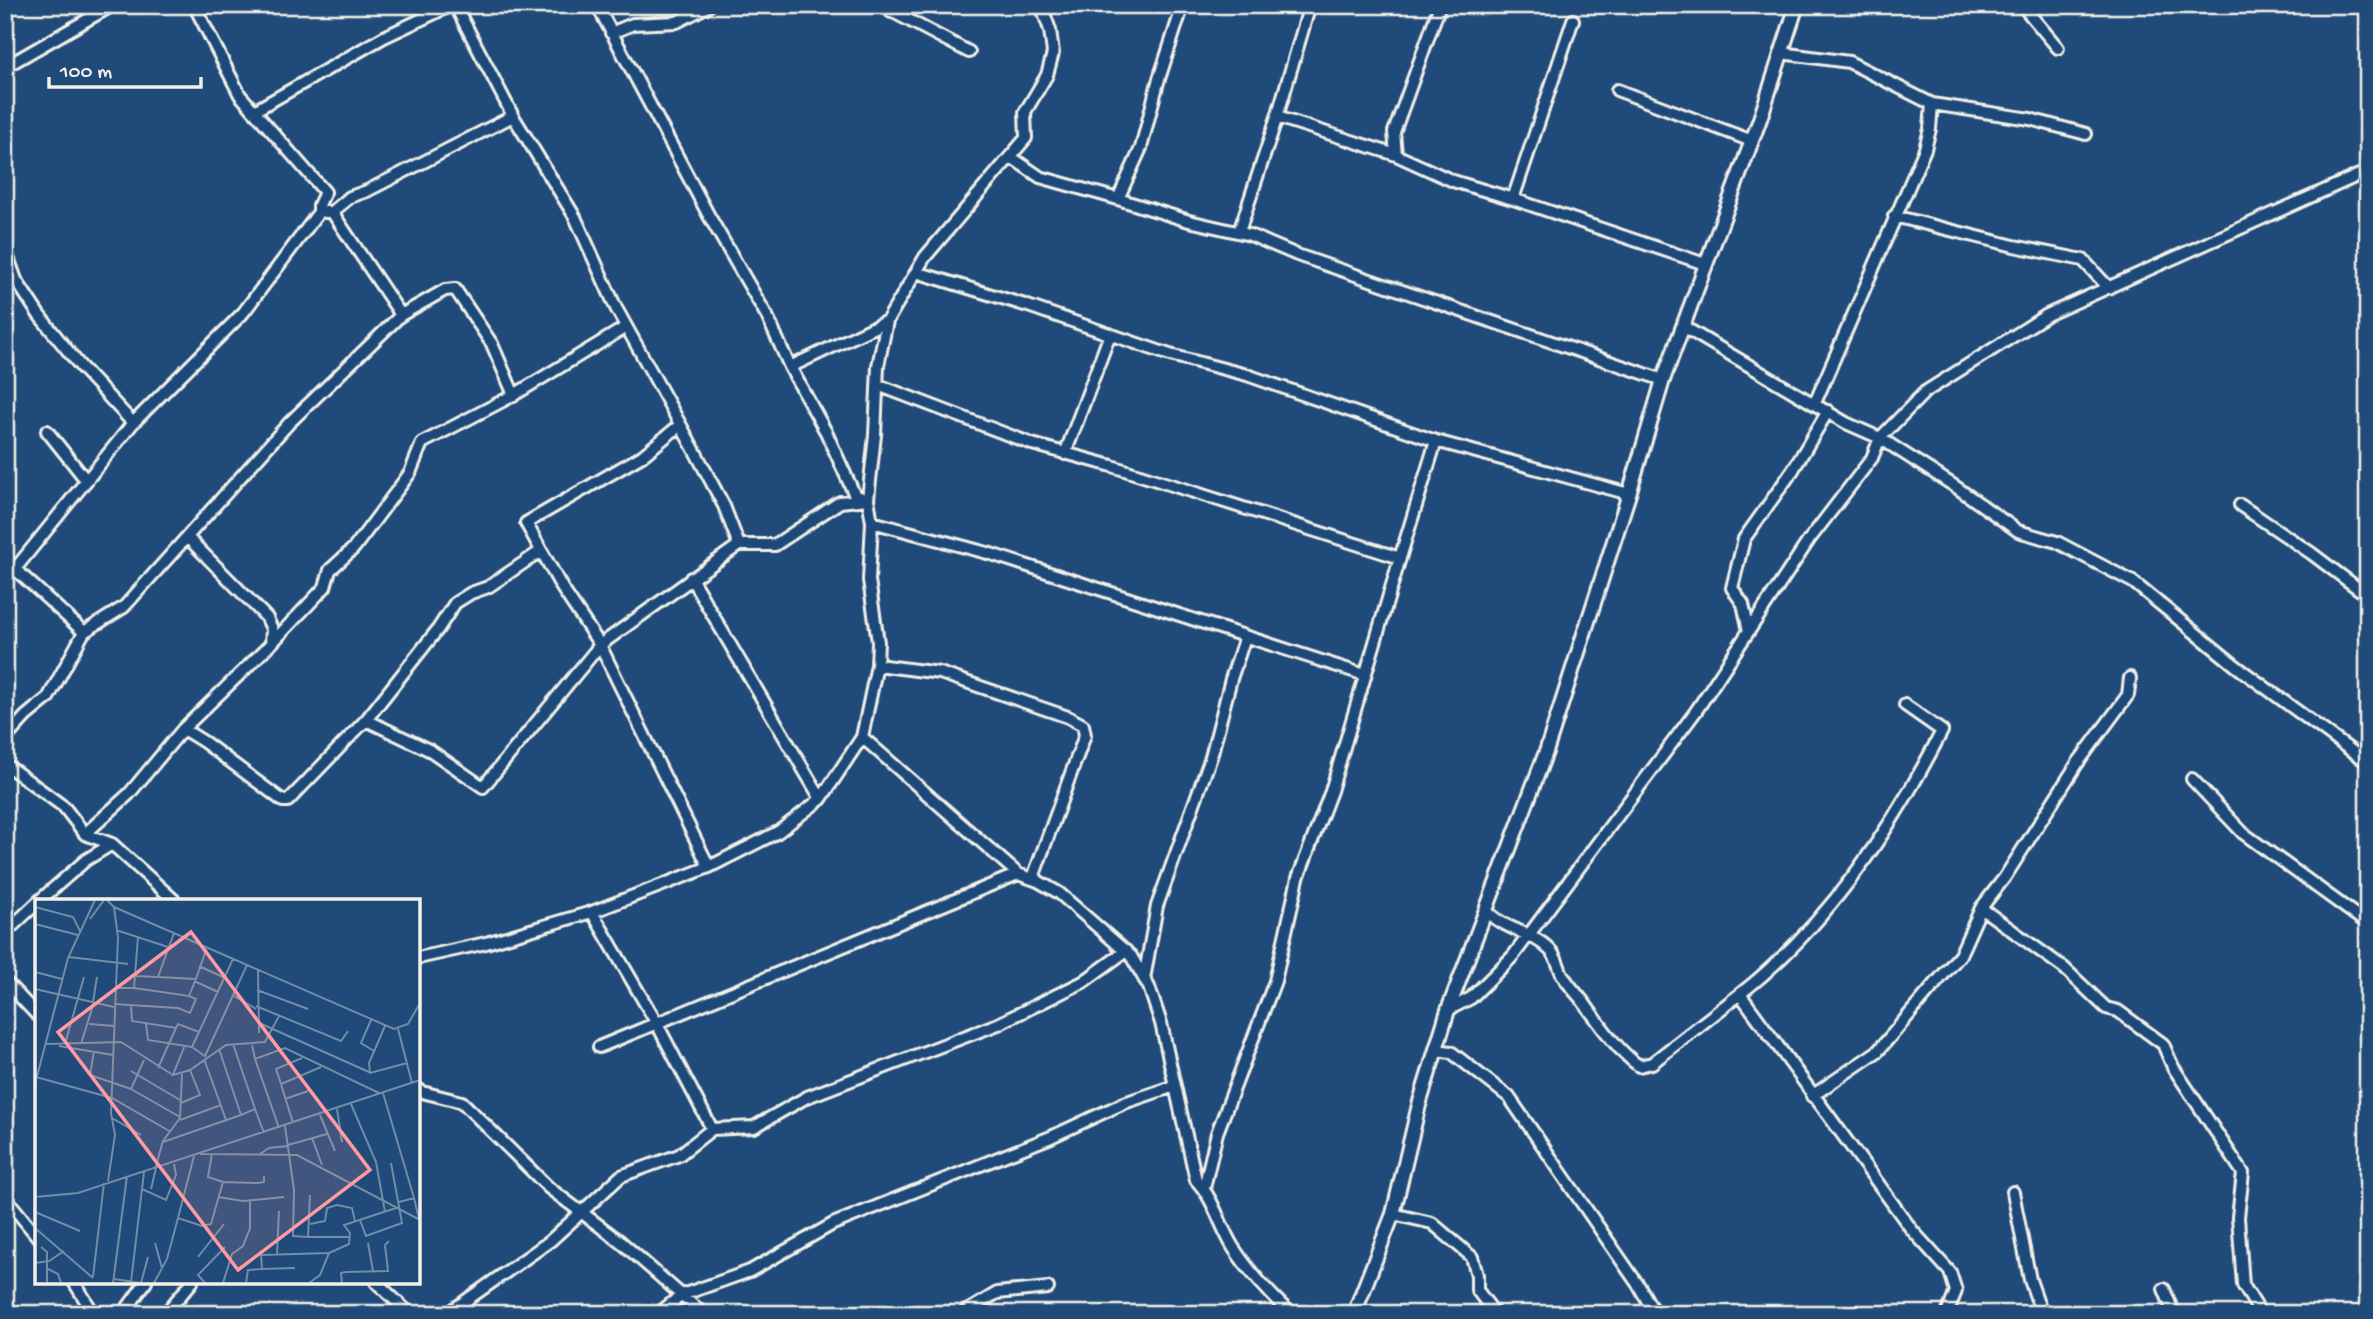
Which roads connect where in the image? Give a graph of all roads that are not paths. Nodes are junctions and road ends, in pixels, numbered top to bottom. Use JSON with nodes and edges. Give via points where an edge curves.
{"nodes":[{"id":1,"x":113,"y":5,"type":"edge"},
{"id":2,"x":194,"y":5,"type":"edge"},
{"id":3,"x":454,"y":5,"type":"edge"},
{"id":4,"x":597,"y":5,"type":"edge"},
{"id":5,"x":710,"y":5,"type":"edge"},
{"id":6,"x":880,"y":5,"type":"edge"},
{"id":7,"x":905,"y":5,"type":"edge"},
{"id":8,"x":1041,"y":5,"type":"edge"},
{"id":9,"x":1183,"y":5,"type":"edge"},
{"id":10,"x":1310,"y":5,"type":"edge"},
{"id":11,"x":1440,"y":5,"type":"edge"},
{"id":12,"x":1797,"y":5,"type":"edge"},
{"id":13,"x":2022,"y":5,"type":"edge"},
{"id":14,"x":891,"y":12,"type":"junction"},
{"id":15,"x":1573,"y":20,"type":"dead end"},
{"id":16,"x":611,"y":33,"type":"junction"},
{"id":17,"x":2059,"y":48,"type":"dead end"},
{"id":18,"x":969,"y":52,"type":"dead end"},
{"id":19,"x":1781,"y":53,"type":"junction"},
{"id":20,"x":5,"y":67,"type":"edge"},
{"id":21,"x":1617,"y":90,"type":"dead end"},
{"id":22,"x":1932,"y":104,"type":"junction"},
{"id":23,"x":254,"y":111,"type":"junction"},
{"id":24,"x":513,"y":116,"type":"junction"},
{"id":25,"x":1277,"y":117,"type":"junction"},
{"id":26,"x":2086,"y":134,"type":"dead end"},
{"id":27,"x":1752,"y":141,"type":"junction"},
{"id":28,"x":1396,"y":155,"type":"junction"},
{"id":29,"x":1011,"y":157,"type":"junction"},
{"id":30,"x":2368,"y":172,"type":"edge"},
{"id":31,"x":1118,"y":199,"type":"junction"},
{"id":32,"x":1513,"y":199,"type":"junction"},
{"id":33,"x":318,"y":212,"type":"junction"},
{"id":34,"x":332,"y":212,"type":"junction"},
{"id":35,"x":1894,"y":216,"type":"junction"},
{"id":36,"x":1239,"y":232,"type":"junction"},
{"id":37,"x":5,"y":249,"type":"edge"},
{"id":38,"x":1705,"y":264,"type":"junction"},
{"id":39,"x":916,"y":272,"type":"junction"},
{"id":40,"x":2109,"y":288,"type":"junction"},
{"id":41,"x":401,"y":315,"type":"junction"},
{"id":42,"x":887,"y":321,"type":"junction"},
{"id":43,"x":626,"y":327,"type":"junction"},
{"id":44,"x":1684,"y":327,"type":"junction"},
{"id":45,"x":1110,"y":334,"type":"junction"},
{"id":46,"x":790,"y":367,"type":"junction"},
{"id":47,"x":1663,"y":380,"type":"junction"},
{"id":48,"x":878,"y":385,"type":"junction"},
{"id":49,"x":514,"y":395,"type":"junction"},
{"id":50,"x":1815,"y":403,"type":"junction"},
{"id":51,"x":1828,"y":411,"type":"junction"},
{"id":52,"x":133,"y":423,"type":"junction"},
{"id":53,"x":679,"y":426,"type":"junction"},
{"id":54,"x":47,"y":431,"type":"dead end"},
{"id":55,"x":1880,"y":438,"type":"junction"},
{"id":56,"x":1436,"y":441,"type":"junction"},
{"id":57,"x":1065,"y":454,"type":"junction"},
{"id":58,"x":86,"y":480,"type":"junction"},
{"id":59,"x":1629,"y":494,"type":"junction"},
{"id":60,"x":863,"y":500,"type":"junction"},
{"id":61,"x":2240,"y":505,"type":"dead end"},
{"id":62,"x":873,"y":522,"type":"junction"},
{"id":63,"x":187,"y":537,"type":"junction"},
{"id":64,"x":739,"y":545,"type":"junction"},
{"id":65,"x":541,"y":551,"type":"junction"},
{"id":66,"x":1400,"y":558,"type":"junction"},
{"id":67,"x":5,"y":560,"type":"edge"},
{"id":68,"x":15,"y":569,"type":"junction"},
{"id":69,"x":691,"y":578,"type":"junction"},
{"id":70,"x":2368,"y":596,"type":"edge"},
{"id":71,"x":1749,"y":631,"type":"junction"},
{"id":72,"x":84,"y":632,"type":"junction"},
{"id":73,"x":1245,"y":637,"type":"junction"},
{"id":74,"x":271,"y":644,"type":"junction"},
{"id":75,"x":600,"y":645,"type":"junction"},
{"id":76,"x":877,"y":665,"type":"junction"},
{"id":77,"x":1365,"y":676,"type":"junction"},
{"id":78,"x":2130,"y":678,"type":"dead end"},
{"id":79,"x":1905,"y":705,"type":"dead end"},
{"id":80,"x":366,"y":720,"type":"junction"},
{"id":81,"x":183,"y":729,"type":"junction"},
{"id":82,"x":862,"y":737,"type":"junction"},
{"id":83,"x":5,"y":739,"type":"edge"},
{"id":84,"x":2368,"y":763,"type":"edge"},
{"id":85,"x":5,"y":764,"type":"edge"},
{"id":86,"x":2192,"y":779,"type":"dead end"},
{"id":87,"x":821,"y":799,"type":"junction"},
{"id":88,"x":85,"y":834,"type":"junction"},
{"id":89,"x":112,"y":844,"type":"junction"},
{"id":90,"x":709,"y":867,"type":"junction"},
{"id":91,"x":1018,"y":874,"type":"junction"},
{"id":92,"x":1038,"y":881,"type":"junction"},
{"id":93,"x":41,"y":899,"type":"edge"},
{"id":94,"x":173,"y":899,"type":"edge"},
{"id":95,"x":35,"y":905,"type":"edge"},
{"id":96,"x":1981,"y":908,"type":"junction"},
{"id":97,"x":1486,"y":910,"type":"junction"},
{"id":98,"x":593,"y":912,"type":"junction"},
{"id":99,"x":2368,"y":923,"type":"edge"},
{"id":100,"x":5,"y":933,"type":"edge"},
{"id":101,"x":1529,"y":935,"type":"junction"},
{"id":102,"x":1126,"y":951,"type":"junction"},
{"id":103,"x":420,"y":958,"type":"edge"},
{"id":104,"x":1144,"y":979,"type":"junction"},
{"id":105,"x":5,"y":981,"type":"edge"},
{"id":106,"x":1740,"y":994,"type":"junction"},
{"id":107,"x":1448,"y":1010,"type":"junction"},
{"id":108,"x":35,"y":1013,"type":"edge"},
{"id":109,"x":656,"y":1022,"type":"junction"},
{"id":110,"x":600,"y":1047,"type":"dead end"},
{"id":111,"x":1436,"y":1050,"type":"junction"},
{"id":112,"x":1174,"y":1086,"type":"junction"},
{"id":113,"x":420,"y":1090,"type":"edge"},
{"id":114,"x":1812,"y":1096,"type":"junction"},
{"id":115,"x":712,"y":1129,"type":"junction"},
{"id":116,"x":1204,"y":1188,"type":"junction"},
{"id":117,"x":2013,"y":1192,"type":"dead end"},
{"id":118,"x":5,"y":1197,"type":"edge"},
{"id":119,"x":1393,"y":1213,"type":"junction"},
{"id":120,"x":583,"y":1214,"type":"junction"},
{"id":121,"x":35,"y":1234,"type":"edge"},
{"id":122,"x":75,"y":1284,"type":"edge"},
{"id":123,"x":145,"y":1284,"type":"edge"},
{"id":124,"x":190,"y":1284,"type":"edge"},
{"id":125,"x":378,"y":1284,"type":"edge"},
{"id":126,"x":1048,"y":1288,"type":"dead end"},
{"id":127,"x":2164,"y":1289,"type":"dead end"},
{"id":128,"x":682,"y":1295,"type":"junction"},
{"id":129,"x":94,"y":1314,"type":"edge"},
{"id":130,"x":123,"y":1314,"type":"edge"},
{"id":131,"x":164,"y":1314,"type":"edge"},
{"id":132,"x":410,"y":1314,"type":"edge"},
{"id":133,"x":447,"y":1314,"type":"edge"},
{"id":134,"x":658,"y":1314,"type":"edge"},
{"id":135,"x":703,"y":1314,"type":"edge"},
{"id":136,"x":962,"y":1314,"type":"edge"},
{"id":137,"x":1291,"y":1314,"type":"edge"},
{"id":138,"x":1354,"y":1314,"type":"edge"},
{"id":139,"x":1495,"y":1314,"type":"edge"},
{"id":140,"x":1655,"y":1314,"type":"edge"},
{"id":141,"x":1947,"y":1314,"type":"edge"},
{"id":142,"x":2042,"y":1314,"type":"edge"},
{"id":143,"x":2174,"y":1314,"type":"edge"},
{"id":144,"x":2261,"y":1314,"type":"edge"}],
"edges":[{"from":1,"to":20,"type":"street"},
{"from":2,"to":23,"type":"street","via":[[240,95]]},
{"from":3,"to":23,"type":"street","via":[[384,37]]},
{"from":3,"to":24,"type":"street"},
{"from":4,"to":16,"type":"street"},
{"from":5,"to":16,"type":"street","via":[[677,22],[633,24]]},
{"from":6,"to":14,"type":"street"},
{"from":7,"to":14,"type":"street"},
{"from":8,"to":29,"type":"street","via":[[1053,53],[1047,75],[1025,112],[1026,138]]},
{"from":9,"to":31,"type":"street","via":[[1141,148]]},
{"from":10,"to":25,"type":"street"},
{"from":11,"to":28,"type":"street","via":[[1394,132]]},
{"from":12,"to":19,"type":"street"},
{"from":13,"to":17,"type":"street"},
{"from":14,"to":18,"type":"street"},
{"from":15,"to":32,"type":"street"},
{"from":16,"to":46,"type":"street","via":[[767,316]]},
{"from":19,"to":22,"type":"street","via":[[1849,62]]},
{"from":19,"to":27,"type":"street"},
{"from":21,"to":27,"type":"street"},
{"from":22,"to":26,"type":"street","via":[[2031,119]]},
{"from":22,"to":35,"type":"street","via":[[1925,149]]},
{"from":23,"to":33,"type":"street","via":[[325,192]]},
{"from":24,"to":34,"type":"street","via":[[350,197]]},
{"from":24,"to":43,"type":"street","via":[[576,217]]},
{"from":25,"to":28,"type":"street"},
{"from":25,"to":36,"type":"street"},
{"from":27,"to":38,"type":"street"},
{"from":28,"to":32,"type":"street","via":[[1453,181]]},
{"from":29,"to":31,"type":"street","via":[[1040,177]]},
{"from":29,"to":39,"type":"street"},
{"from":30,"to":40,"type":"street"},
{"from":31,"to":36,"type":"street"},
{"from":32,"to":38,"type":"street"},
{"from":33,"to":34,"type":"street"},
{"from":33,"to":52,"type":"street","via":[[243,313]]},
{"from":34,"to":41,"type":"street"},
{"from":35,"to":40,"type":"street","via":[[2083,260]]},
{"from":35,"to":50,"type":"street"},
{"from":36,"to":47,"type":"street"},
{"from":37,"to":52,"type":"street","via":[[16,280],[39,315]]},
{"from":38,"to":44,"type":"street"},
{"from":39,"to":42,"type":"street"},
{"from":39,"to":45,"type":"street"},
{"from":40,"to":55,"type":"street","via":[[2047,315],[1925,392]]},
{"from":41,"to":49,"type":"street","via":[[455,289],[492,344]]},
{"from":41,"to":63,"type":"street","via":[[289,423]]},
{"from":42,"to":46,"type":"street"},
{"from":42,"to":48,"type":"street"},
{"from":43,"to":49,"type":"street"},
{"from":43,"to":53,"type":"street"},
{"from":44,"to":47,"type":"street"},
{"from":44,"to":50,"type":"street"},
{"from":45,"to":56,"type":"street","via":[[1247,375]]},
{"from":45,"to":57,"type":"street"},
{"from":46,"to":60,"type":"street"},
{"from":47,"to":59,"type":"street"},
{"from":48,"to":57,"type":"street"},
{"from":48,"to":60,"type":"street","via":[[870,482]]},
{"from":49,"to":74,"type":"street","via":[[422,443],[410,473],[354,548],[330,569],[325,587]]},
{"from":50,"to":51,"type":"street"},
{"from":51,"to":55,"type":"street"},
{"from":51,"to":71,"type":"street","via":[[1744,539],[1732,588],[1743,604]]},
{"from":52,"to":58,"type":"street"},
{"from":53,"to":64,"type":"street","via":[[724,506]]},
{"from":53,"to":65,"type":"street","via":[[642,456],[526,523]]},
{"from":54,"to":58,"type":"street"},
{"from":55,"to":71,"type":"street","via":[[1871,458]]},
{"from":55,"to":84,"type":"street","via":[[2018,531],[2057,542],[2133,582],[2236,666]]},
{"from":56,"to":59,"type":"street"},
{"from":56,"to":66,"type":"street"},
{"from":57,"to":66,"type":"street"},
{"from":58,"to":68,"type":"street"},
{"from":59,"to":97,"type":"street","via":[[1546,752]]},
{"from":60,"to":62,"type":"street"},
{"from":60,"to":64,"type":"street","via":[[840,502],[775,545]]},
{"from":61,"to":70,"type":"street"},
{"from":62,"to":73,"type":"street","via":[[991,554]]},
{"from":62,"to":76,"type":"street","via":[[869,580]]},
{"from":63,"to":72,"type":"street","via":[[124,607]]},
{"from":63,"to":74,"type":"street","via":[[267,618]]},
{"from":64,"to":69,"type":"street"},
{"from":65,"to":75,"type":"street"},
{"from":65,"to":80,"type":"street","via":[[455,603]]},
{"from":66,"to":77,"type":"street"},
{"from":67,"to":68,"type":"street"},
{"from":68,"to":72,"type":"street"},
{"from":69,"to":75,"type":"street"},
{"from":69,"to":87,"type":"street"},
{"from":71,"to":101,"type":"street","via":[[1696,711]]},
{"from":72,"to":83,"type":"street","via":[[48,698]]},
{"from":73,"to":77,"type":"street"},
{"from":73,"to":104,"type":"street","via":[[1211,757],[1157,906]]},
{"from":74,"to":81,"type":"street"},
{"from":75,"to":80,"type":"street","via":[[483,787],[431,751]]},
{"from":75,"to":90,"type":"street"},
{"from":76,"to":82,"type":"street"},
{"from":76,"to":92,"type":"street","via":[[940,673],[1083,725],[1085,735],[1034,876]]},
{"from":77,"to":116,"type":"street","via":[[1331,791],[1298,878],[1275,981],[1217,1133]]},
{"from":78,"to":96,"type":"street","via":[[2127,695]]},
{"from":79,"to":106,"type":"street","via":[[1942,731],[1917,779],[1819,921]]},
{"from":80,"to":81,"type":"street","via":[[288,801]]},
{"from":81,"to":88,"type":"street","via":[[129,794]]},
{"from":82,"to":87,"type":"street"},
{"from":82,"to":91,"type":"street"},
{"from":85,"to":88,"type":"street","via":[[64,807]]},
{"from":86,"to":99,"type":"street","via":[[2243,833]]},
{"from":87,"to":90,"type":"street","via":[[778,832]]},
{"from":88,"to":89,"type":"street"},
{"from":89,"to":93,"type":"street"},
{"from":89,"to":94,"type":"street"},
{"from":90,"to":98,"type":"street"},
{"from":91,"to":92,"type":"street"},
{"from":91,"to":109,"type":"street"},
{"from":92,"to":102,"type":"street","via":[[1059,892]]},
{"from":95,"to":100,"type":"street"},
{"from":96,"to":114,"type":"street","via":[[1960,955],[1878,1051]]},
{"from":96,"to":144,"type":"street","via":[[2064,968],[2106,1008],[2118,1010],[2162,1044],[2243,1173],[2238,1217],[2244,1285]]},
{"from":97,"to":101,"type":"street","via":[[1505,926]]},
{"from":97,"to":107,"type":"street"},
{"from":98,"to":103,"type":"street"},
{"from":98,"to":109,"type":"street"},
{"from":101,"to":106,"type":"street","via":[[1556,957],[1562,974],[1602,1027],[1639,1066],[1652,1063]]},
{"from":101,"to":107,"type":"street","via":[[1471,998]]},
{"from":102,"to":104,"type":"street"},
{"from":102,"to":115,"type":"street","via":[[1083,982],[998,1024],[807,1097],[754,1127]]},
{"from":104,"to":112,"type":"street","via":[[1161,1023]]},
{"from":105,"to":108,"type":"street"},
{"from":106,"to":114,"type":"street"},
{"from":107,"to":111,"type":"street"},
{"from":109,"to":110,"type":"street"},
{"from":109,"to":115,"type":"street"},
{"from":111,"to":119,"type":"street"},
{"from":111,"to":140,"type":"street","via":[[1451,1052],[1509,1097]]},
{"from":112,"to":116,"type":"street","via":[[1196,1180]]},
{"from":112,"to":128,"type":"street","via":[[833,1224],[750,1271]]},
{"from":113,"to":120,"type":"street","via":[[462,1102],[549,1188]]},
{"from":114,"to":141,"type":"street","via":[[1912,1230],[1950,1272],[1956,1291]]},
{"from":115,"to":120,"type":"street","via":[[679,1156],[621,1176]]},
{"from":116,"to":137,"type":"street","via":[[1233,1247]]},
{"from":117,"to":142,"type":"street","via":[[2030,1280]]},
{"from":118,"to":121,"type":"street"},
{"from":119,"to":138,"type":"street"},
{"from":119,"to":139,"type":"street","via":[[1432,1223],[1472,1257],[1477,1290]]},
{"from":120,"to":128,"type":"street"},
{"from":120,"to":133,"type":"street"},
{"from":122,"to":129,"type":"street"},
{"from":123,"to":130,"type":"street"},
{"from":124,"to":131,"type":"street"},
{"from":125,"to":132,"type":"street"},
{"from":126,"to":136,"type":"street","via":[[997,1293]]},
{"from":127,"to":143,"type":"street"},
{"from":128,"to":134,"type":"street"},
{"from":128,"to":135,"type":"street"}]}
